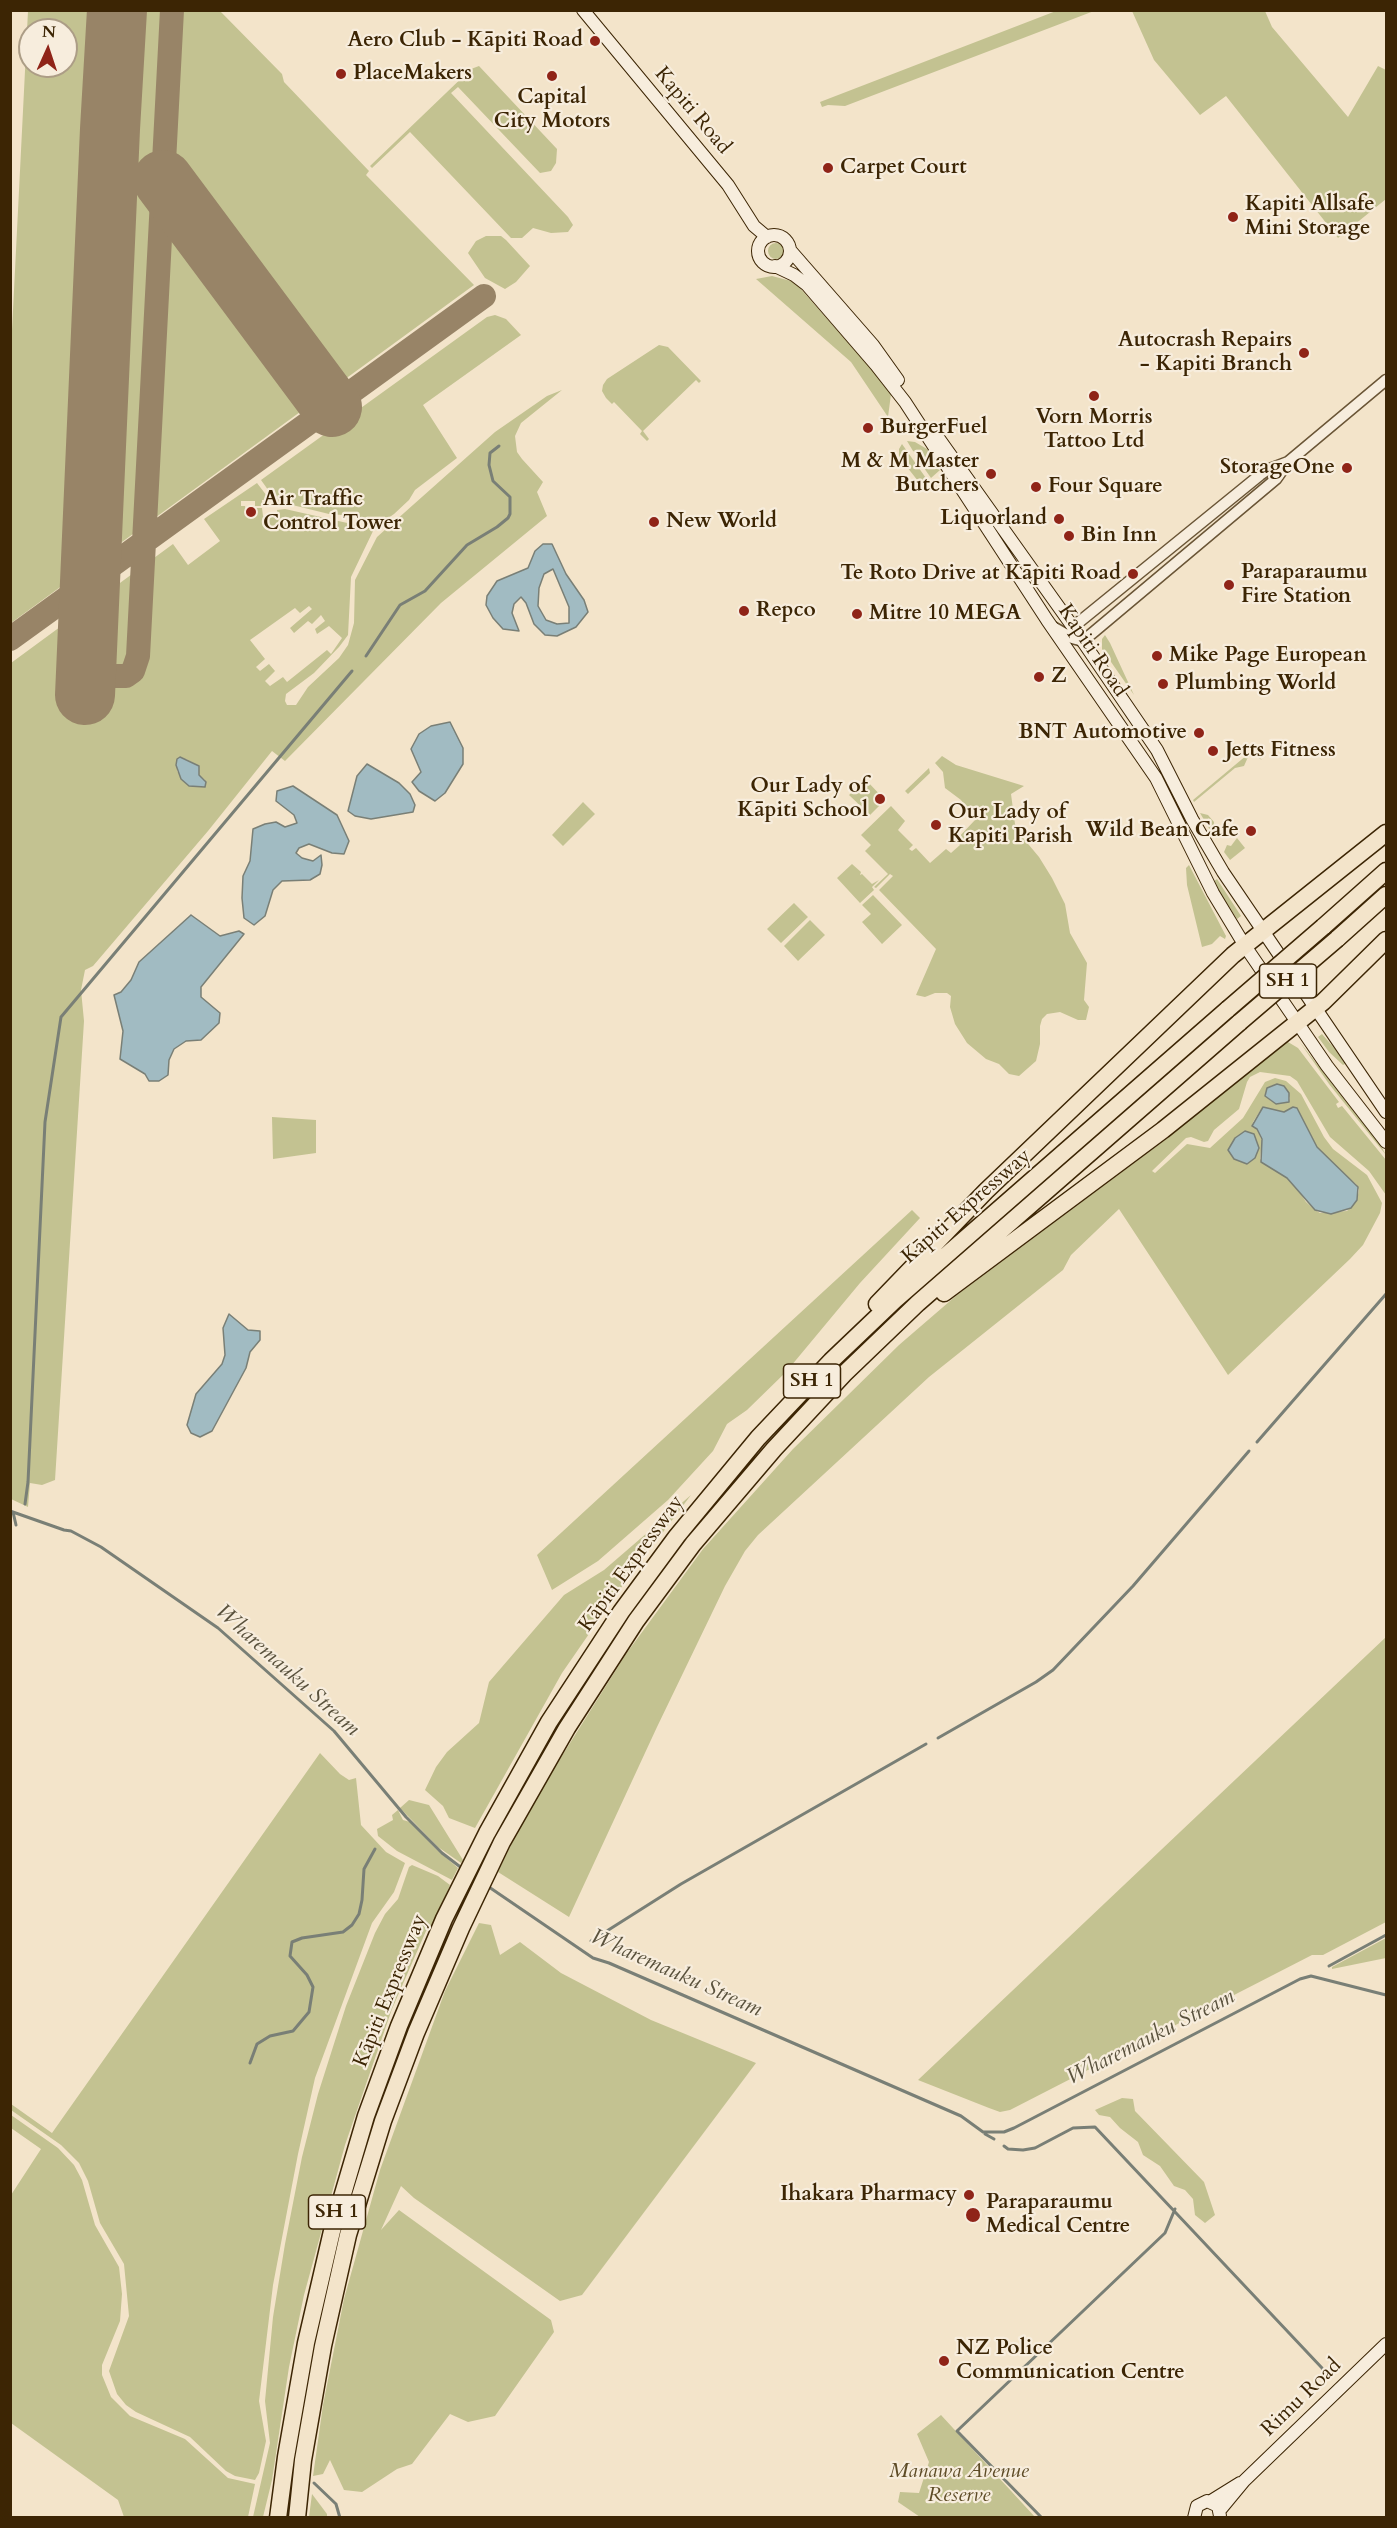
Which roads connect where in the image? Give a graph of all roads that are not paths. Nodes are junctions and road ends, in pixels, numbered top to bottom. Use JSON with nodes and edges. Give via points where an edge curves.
{"nodes":[{"id":1,"x":583,"y":10,"type":"edge"},
{"id":2,"x":767,"y":237,"type":"junction"},
{"id":3,"x":790,"y":250,"type":"junction"},
{"id":4,"x":775,"y":266,"type":"junction"},
{"id":5,"x":873,"y":345,"type":"junction"},
{"id":6,"x":876,"y":365,"type":"junction"},
{"id":7,"x":1386,"y":380,"type":"edge"},
{"id":8,"x":1288,"y":462,"type":"junction"},
{"id":9,"x":1187,"y":534,"type":"junction"},
{"id":10,"x":1197,"y":545,"type":"junction"},
{"id":11,"x":1108,"y":599,"type":"junction"},
{"id":12,"x":1107,"y":621,"type":"junction"},
{"id":13,"x":1050,"y":624,"type":"junction"},
{"id":14,"x":1076,"y":635,"type":"junction"},
{"id":15,"x":1078,"y":665,"type":"junction"},
{"id":16,"x":1386,"y":833,"type":"edge"},
{"id":17,"x":1386,"y":871,"type":"edge"},
{"id":18,"x":1386,"y":895,"type":"edge"},
{"id":19,"x":1263,"y":933,"type":"junction"},
{"id":20,"x":1386,"y":940,"type":"edge"},
{"id":21,"x":1245,"y":946,"type":"junction"},
{"id":22,"x":1314,"y":1009,"type":"junction"},
{"id":23,"x":1296,"y":1023,"type":"junction"},
{"id":24,"x":1386,"y":1112,"type":"edge"},
{"id":25,"x":1386,"y":1142,"type":"edge"},
{"id":26,"x":867,"y":1352,"type":"junction"},
{"id":27,"x":831,"y":1361,"type":"junction"},
{"id":28,"x":1386,"y":2344,"type":"edge"},
{"id":29,"x":1217,"y":2510,"type":"edge"},
{"id":30,"x":278,"y":2517,"type":"edge"},
{"id":31,"x":297,"y":2517,"type":"edge"},
{"id":32,"x":1194,"y":2517,"type":"edge"}],
"edges":[{"from":1,"to":2,"type":"main road","name":"Kapiti Road","via":[[728,185],[754,226]]},
{"from":2,"to":3,"type":"main road","via":[[782,237]]},
{"from":2,"to":4,"type":"main road","via":[[761,243],[759,256],[766,264]]},
{"from":3,"to":4,"type":"main road","via":[[786,261]]},
{"from":3,"to":5,"type":"main road","name":"Kapiti Road"},
{"from":4,"to":6,"type":"main road","name":"Kapiti Road","via":[[807,285]]},
{"from":5,"to":6,"type":"main road"},
{"from":5,"to":14,"type":"main road","name":"Kapiti Road"},
{"from":6,"to":13,"type":"main road","name":"Kapiti Road","via":[[938,451]]},
{"from":7,"to":8,"type":"street"},
{"from":8,"to":9,"type":"street","via":[[1267,470]]},
{"from":8,"to":10,"type":"street","via":[[1276,480]]},
{"from":9,"to":10,"type":"street"},
{"from":9,"to":11,"type":"street"},
{"from":10,"to":12,"type":"street"},
{"from":11,"to":12,"type":"street"},
{"from":11,"to":14,"type":"street"},
{"from":12,"to":14,"type":"street"},
{"from":13,"to":14,"type":"street"},
{"from":13,"to":15,"type":"main road","name":"Kapiti Road"},
{"from":14,"to":15,"type":"street"},
{"from":14,"to":19,"type":"main road","name":"Kapiti Road","via":[[1157,750],[1201,835]]},
{"from":15,"to":21,"type":"main road","name":"Kapiti Road","via":[[1156,778],[1213,893]]},
{"from":16,"to":19,"type":"highway"},
{"from":17,"to":27,"type":"highway","name":"Kāpiti Expressway","number":"SH 1","bridge":true},
{"from":18,"to":26,"type":"highway","name":"Kāpiti Expressway","number":"SH 1","bridge":true,"via":[[918,1303]]},
{"from":19,"to":21,"type":"highway"},
{"from":19,"to":22,"type":"main road","name":"Kapiti Road"},
{"from":20,"to":22,"type":"highway"},
{"from":21,"to":23,"type":"main road","name":"Kapiti Road"},
{"from":21,"to":27,"type":"highway","via":[[986,1191],[881,1299]]},
{"from":22,"to":23,"type":"highway"},
{"from":22,"to":24,"type":"main road","name":"Kapiti Road"},
{"from":23,"to":25,"type":"main road","name":"Kapiti Road"},
{"from":23,"to":26,"type":"highway","via":[[1163,1130]]},
{"from":26,"to":31,"type":"highway","name":"Kāpiti Expressway","number":"SH 1","via":[[774,1449],[693,1544],[567,1728],[502,1842],[416,2033],[383,2121],[348,2235],[323,2346]]},
{"from":27,"to":30,"type":"highway","name":"Kāpiti Expressway","number":"SH 1","via":[[758,1438],[677,1536],[621,1612],[549,1722],[444,1919],[370,2106],[332,2231],[306,2343]]},
{"from":28,"to":29,"type":"main road","name":"Rimu Road"},
{"from":29,"to":32,"type":"main road","name":"Rimu Road","via":[[1204,2501],[1197,2506]]}]}
